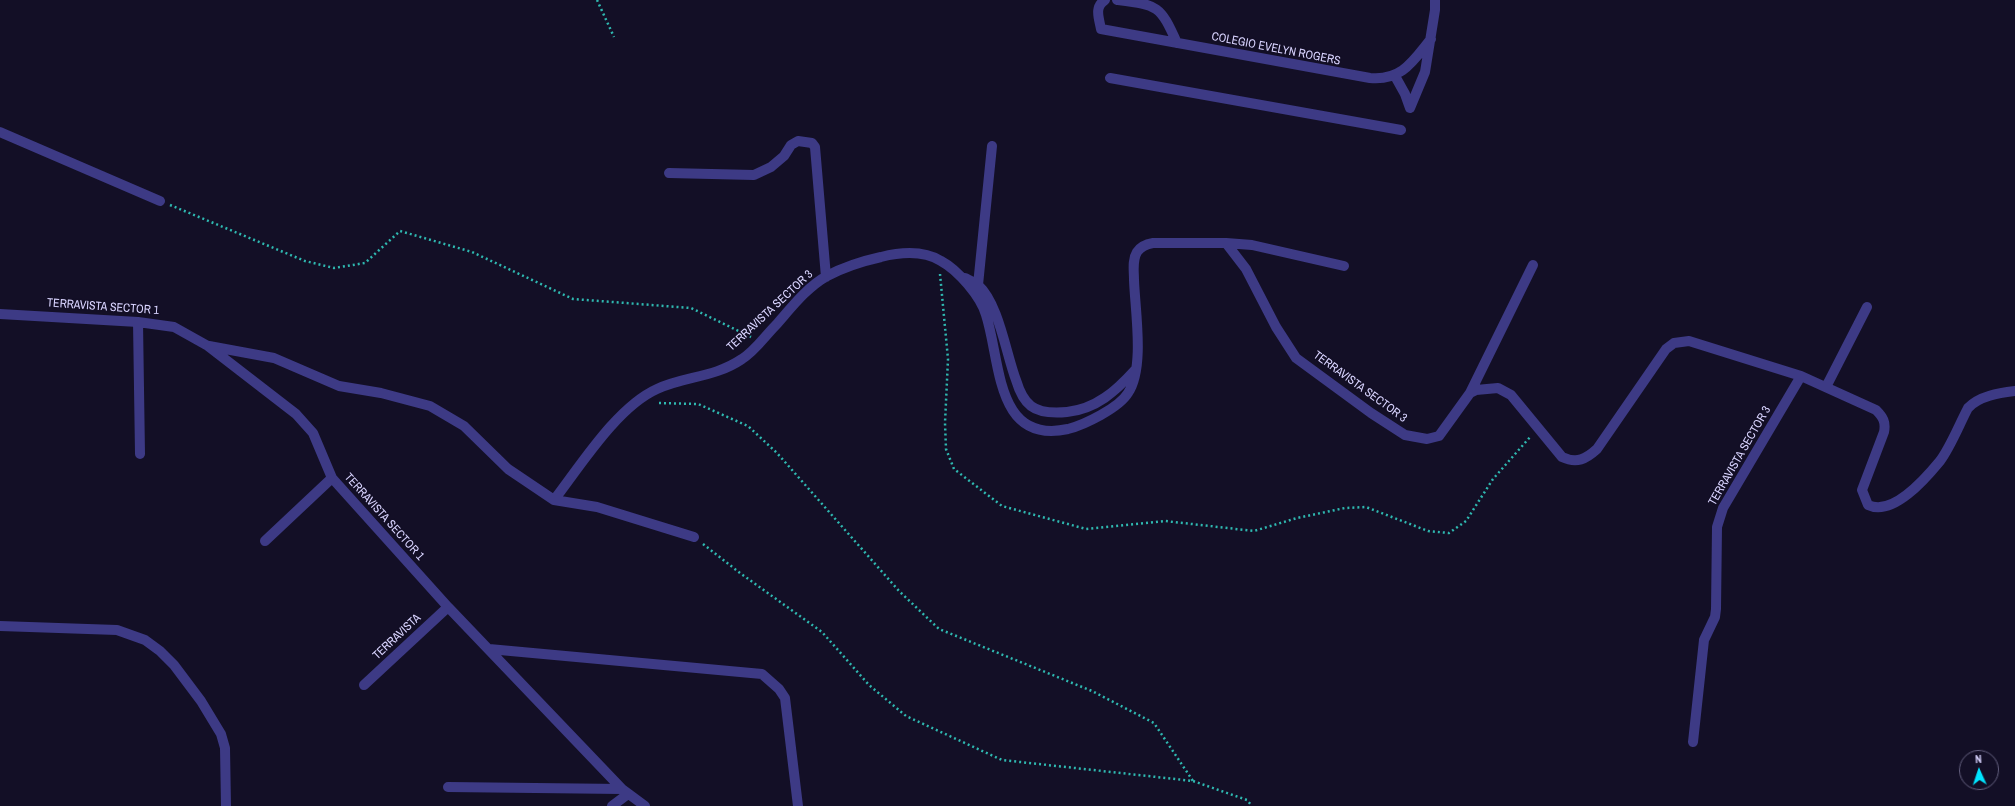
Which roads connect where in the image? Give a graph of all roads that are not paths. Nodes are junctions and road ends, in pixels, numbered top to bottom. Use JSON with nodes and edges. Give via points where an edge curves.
{"nodes":[{"id":1,"x":1105,"y":0,"type":"edge"},
{"id":2,"x":1117,"y":0,"type":"edge"},
{"id":3,"x":1435,"y":0,"type":"edge"},
{"id":4,"x":1431,"y":39,"type":"junction"},
{"id":5,"x":1177,"y":43,"type":"junction"},
{"id":6,"x":1395,"y":76,"type":"junction"},
{"id":7,"x":1110,"y":78,"type":"dead end"},
{"id":8,"x":1401,"y":130,"type":"dead end"},
{"id":9,"x":0,"y":132,"type":"edge"},
{"id":10,"x":992,"y":146,"type":"dead end"},
{"id":11,"x":669,"y":173,"type":"dead end"},
{"id":12,"x":160,"y":201,"type":"road end"},
{"id":13,"x":1226,"y":243,"type":"junction"},
{"id":14,"x":1533,"y":265,"type":"dead end"},
{"id":15,"x":1344,"y":266,"type":"dead end"},
{"id":16,"x":953,"y":272,"type":"junction"},
{"id":17,"x":826,"y":277,"type":"junction"},
{"id":18,"x":978,"y":285,"type":"junction"},
{"id":19,"x":1867,"y":308,"type":"dead end"},
{"id":20,"x":0,"y":314,"type":"edge"},
{"id":21,"x":138,"y":322,"type":"junction"},
{"id":22,"x":208,"y":346,"type":"junction"},
{"id":23,"x":1136,"y":369,"type":"junction"},
{"id":24,"x":1802,"y":376,"type":"junction"},
{"id":25,"x":1826,"y":387,"type":"junction"},
{"id":26,"x":2015,"y":392,"type":"edge"},
{"id":27,"x":1470,"y":393,"type":"junction"},
{"id":28,"x":140,"y":454,"type":"dead end"},
{"id":29,"x":332,"y":478,"type":"junction"},
{"id":30,"x":554,"y":500,"type":"junction"},
{"id":31,"x":694,"y":537,"type":"road end"},
{"id":32,"x":265,"y":541,"type":"dead end"},
{"id":33,"x":448,"y":607,"type":"junction"},
{"id":34,"x":0,"y":626,"type":"edge"},
{"id":35,"x":489,"y":649,"type":"junction"},
{"id":36,"x":364,"y":685,"type":"dead end"},
{"id":37,"x":1693,"y":742,"type":"dead end"},
{"id":38,"x":448,"y":787,"type":"dead end"},
{"id":39,"x":625,"y":792,"type":"junction"},
{"id":40,"x":226,"y":806,"type":"edge"},
{"id":41,"x":612,"y":806,"type":"edge"},
{"id":42,"x":645,"y":806,"type":"edge"},
{"id":43,"x":798,"y":806,"type":"edge"}],
"edges":[{"from":1,"to":5,"type":"street","name":"COLEGIO EVELYN ROGERS","via":[[1099,4],[1098,10],[1101,29]]},
{"from":2,"to":5,"type":"street","via":[[1157,8],[1166,19]]},
{"from":3,"to":4,"type":"street"},
{"from":4,"to":6,"type":"street","via":[[1408,66]]},
{"from":4,"to":6,"type":"street","via":[[1425,72],[1410,108]]},
{"from":5,"to":6,"type":"street","name":"COLEGIO EVELYN ROGERS","via":[[1343,75],[1378,79]]},
{"from":7,"to":8,"type":"street"},
{"from":9,"to":12,"type":"street"},
{"from":10,"to":18,"type":"street"},
{"from":11,"to":17,"type":"street","via":[[754,175],[771,167],[798,142],[812,143],[816,147]]},
{"from":13,"to":15,"type":"street","via":[[1252,244]]},
{"from":13,"to":23,"type":"street","via":[[1153,243],[1138,251],[1134,262],[1138,349]]},
{"from":13,"to":27,"type":"street","name":"TERRAVISTA SECTOR 3","via":[[1246,269],[1276,327],[1296,358],[1371,414],[1405,435],[1427,439],[1439,436]]},
{"from":14,"to":27,"type":"street","name":"TERRAVISTA SECTOR 3"},
{"from":16,"to":17,"type":"street","name":"TERRAVISTA SECTOR 3","via":[[938,259],[916,253],[898,253],[860,262]]},
{"from":16,"to":18,"type":"street"},
{"from":16,"to":23,"type":"street","via":[[968,285],[980,302],[986,315],[1005,398],[1014,414],[1027,426],[1045,431],[1067,429],[1106,413],[1128,394]]},
{"from":17,"to":30,"type":"street","name":"TERRAVISTA SECTOR 3","via":[[801,297],[743,359],[716,373],[658,388],[635,402],[611,427]]},
{"from":18,"to":23,"type":"street","via":[[986,294],[996,316],[1020,391],[1032,407],[1056,413],[1076,411],[1098,402],[1119,387]]},
{"from":19,"to":25,"type":"street"},
{"from":20,"to":21,"type":"street","name":"TERRAVISTA SECTOR 1"},
{"from":21,"to":22,"type":"street","name":"TERRAVISTA SECTOR 1","via":[[174,327]]},
{"from":21,"to":28,"type":"street"},
{"from":22,"to":29,"type":"street","name":"TERRAVISTA SECTOR 1","via":[[296,414],[312,433]]},
{"from":22,"to":30,"type":"street","via":[[274,358],[338,386],[381,393],[430,406],[464,426],[508,469]]},
{"from":24,"to":25,"type":"street"},
{"from":24,"to":27,"type":"street","via":[[1695,343],[1679,342],[1666,349],[1597,449],[1579,461],[1562,457],[1505,391],[1490,388]]},
{"from":24,"to":37,"type":"street","name":"TERRAVISTA SECTOR 3","via":[[1719,518],[1715,618],[1704,640]]},
{"from":25,"to":26,"type":"street","via":[[1876,410],[1886,424],[1862,490],[1868,505],[1877,508],[1890,506],[1914,490],[1941,460],[1972,403],[2001,393]]},
{"from":29,"to":32,"type":"street"},
{"from":29,"to":33,"type":"street","name":"TERRAVISTA SECTOR 1"},
{"from":30,"to":31,"type":"street","via":[[597,506]]},
{"from":33,"to":35,"type":"street","name":"TERRAVISTA SECTOR 1"},
{"from":33,"to":36,"type":"street","name":"TERRAVISTA"},
{"from":34,"to":40,"type":"street","via":[[117,630],[145,640],[160,651],[201,701],[221,734],[225,748]]},
{"from":35,"to":39,"type":"street","name":"TERRAVISTA SECTOR 1"},
{"from":35,"to":43,"type":"street","via":[[753,671],[762,674],[785,698]]},
{"from":38,"to":39,"type":"street"},
{"from":39,"to":41,"type":"street"},
{"from":39,"to":42,"type":"street","name":"TERRAVISTA SECTOR 1"}]}
